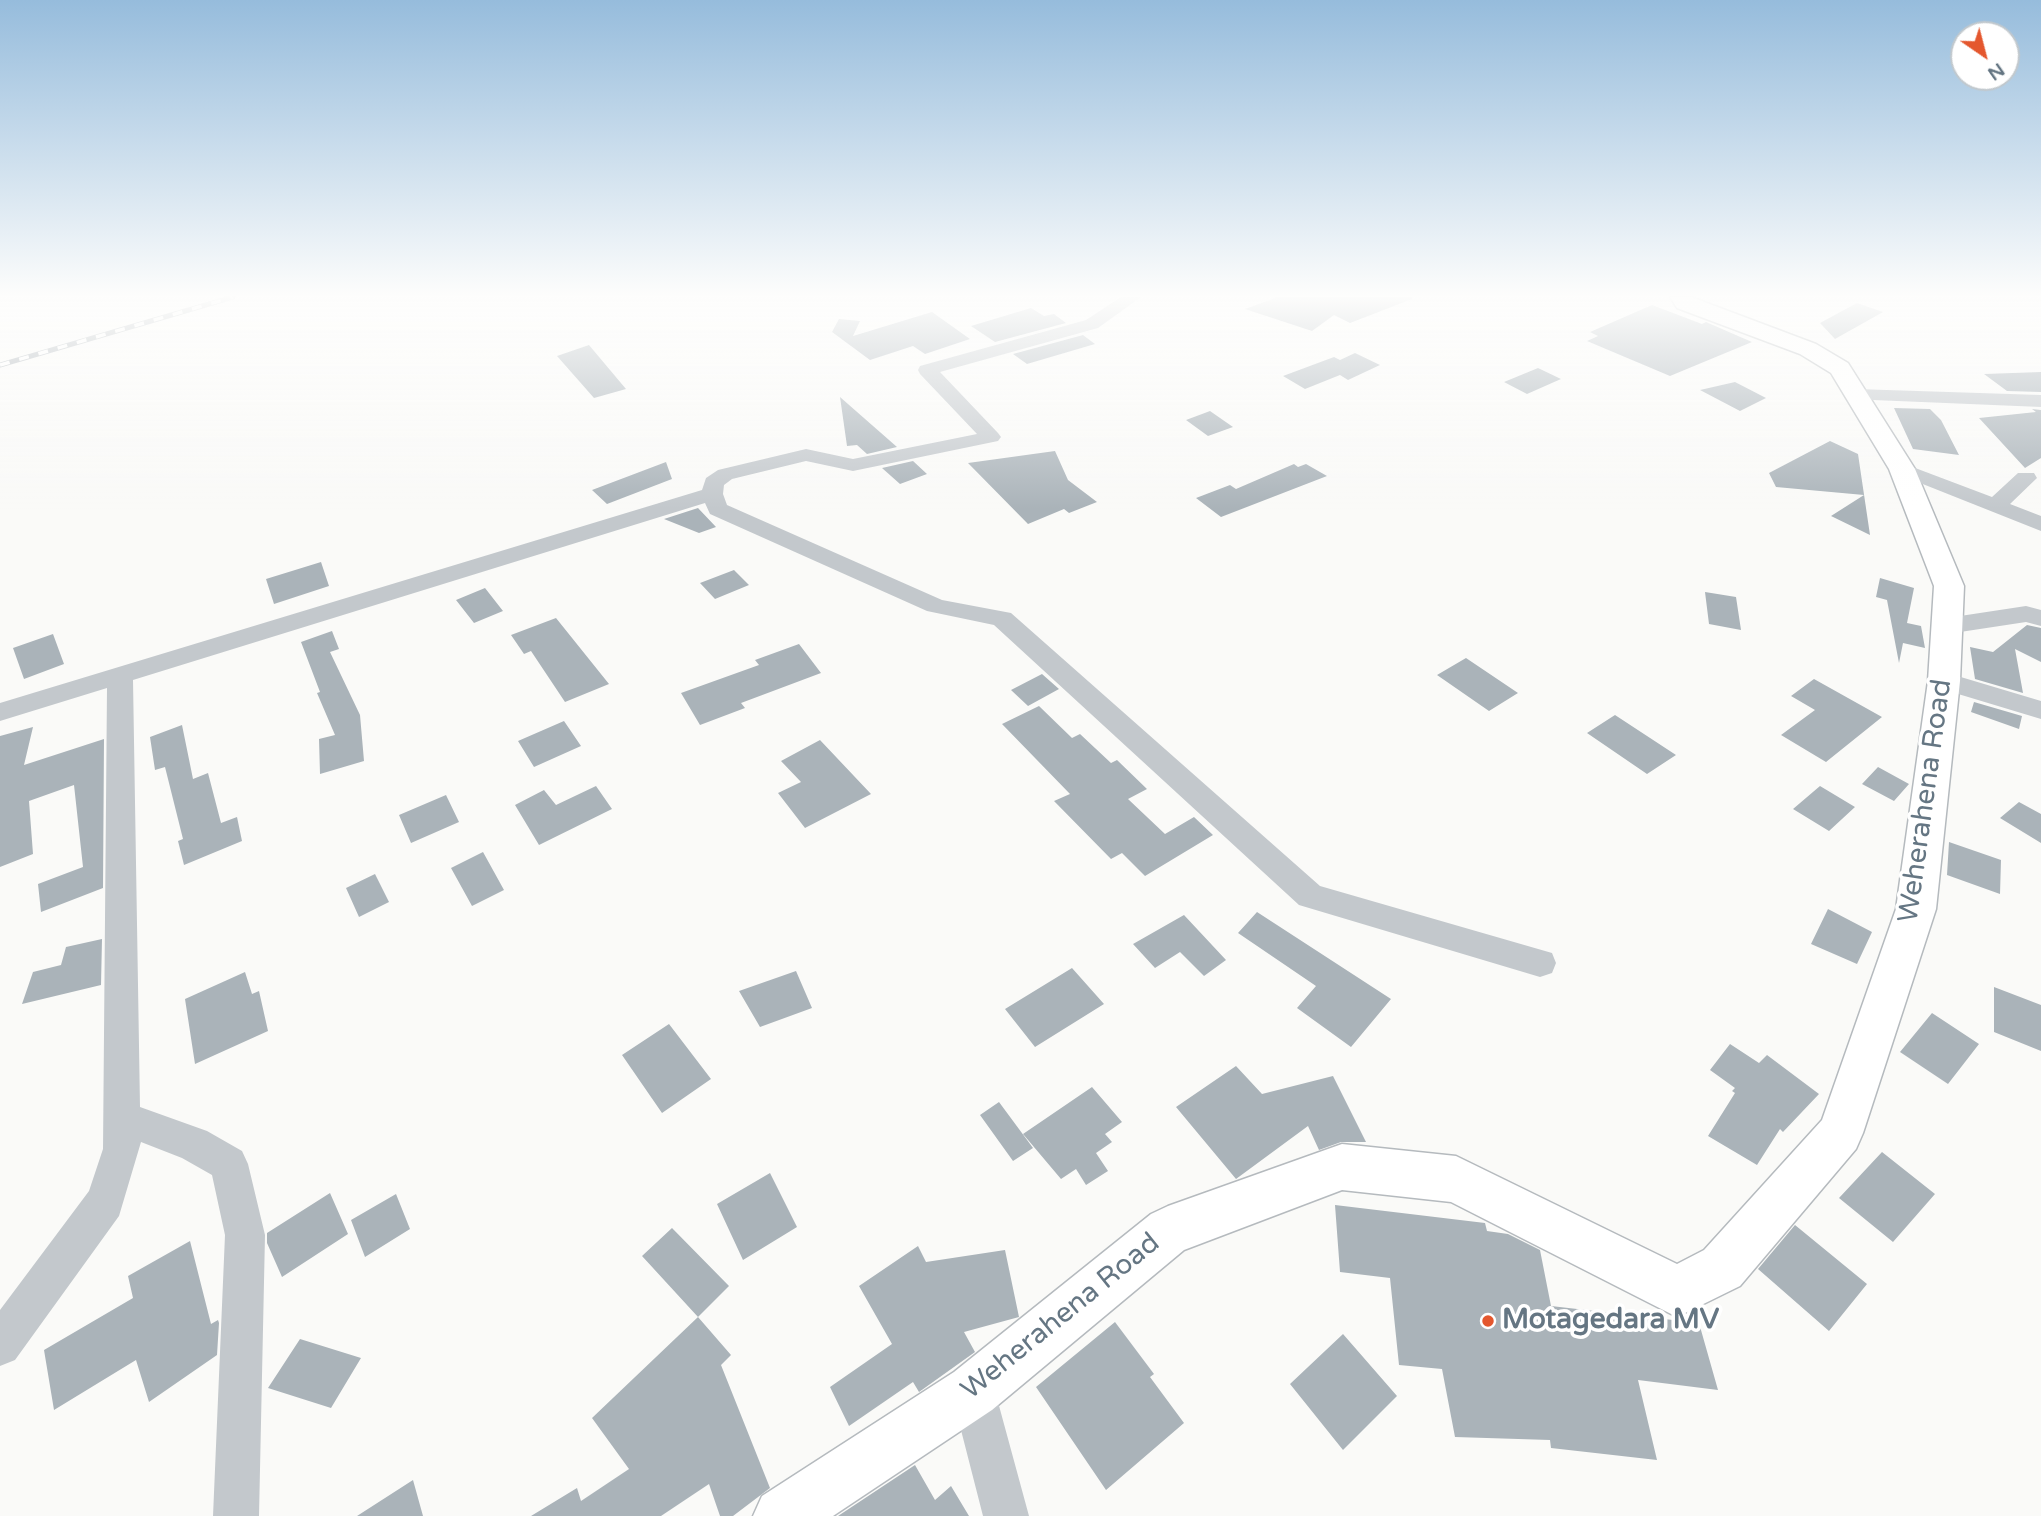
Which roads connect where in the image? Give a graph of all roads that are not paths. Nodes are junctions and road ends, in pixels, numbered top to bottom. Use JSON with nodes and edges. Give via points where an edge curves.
{"nodes":[{"id":1,"x":935,"y":368,"type":"edge"},
{"id":2,"x":1840,"y":368,"type":"edge"},
{"id":3,"x":1856,"y":396,"type":"junction"},
{"id":4,"x":2041,"y":401,"type":"edge"},
{"id":5,"x":1902,"y":469,"type":"junction"},
{"id":6,"x":2026,"y":478,"type":"dead end"},
{"id":7,"x":712,"y":494,"type":"junction"},
{"id":8,"x":1995,"y":506,"type":"junction"},
{"id":9,"x":2041,"y":524,"type":"edge"},
{"id":10,"x":2041,"y":618,"type":"edge"},
{"id":11,"x":1947,"y":626,"type":"junction"},
{"id":12,"x":120,"y":676,"type":"junction"},
{"id":13,"x":1944,"y":681,"type":"junction"},
{"id":14,"x":2041,"y":710,"type":"edge"},
{"id":15,"x":0,"y":712,"type":"edge"},
{"id":16,"x":1540,"y":963,"type":"dead end"},
{"id":17,"x":122,"y":1118,"type":"junction"},
{"id":18,"x":0,"y":1345,"type":"edge"},
{"id":19,"x":973,"y":1391,"type":"junction"},
{"id":20,"x":236,"y":1516,"type":"edge"},
{"id":21,"x":782,"y":1516,"type":"edge"},
{"id":22,"x":1006,"y":1516,"type":"edge"}],
"edges":[{"from":1,"to":7,"type":"street","via":[[927,370],[991,437],[853,465],[807,455],[725,474],[714,483]]},
{"from":2,"to":3,"type":"main road","name":"Weherahena Road"},
{"from":3,"to":4,"type":"street"},
{"from":3,"to":5,"type":"main road","name":"Weherahena Road"},
{"from":5,"to":8,"type":"street"},
{"from":5,"to":11,"type":"main road","name":"Weherahena Road","via":[[1950,586]]},
{"from":6,"to":8,"type":"street"},
{"from":7,"to":12,"type":"street"},
{"from":7,"to":16,"type":"street","via":[[718,509],[936,606],[1002,619],[1310,896]]},
{"from":8,"to":9,"type":"street"},
{"from":10,"to":11,"type":"street","via":[[2026,614]]},
{"from":11,"to":13,"type":"main road","name":"Weherahena Road"},
{"from":12,"to":15,"type":"street"},
{"from":12,"to":17,"type":"street"},
{"from":13,"to":14,"type":"street"},
{"from":13,"to":19,"type":"main road","name":"Weherahena Road","via":[[1916,909],[1840,1133],[1722,1268],[1677,1291],[1456,1179],[1342,1167],[1168,1231]]},
{"from":17,"to":18,"type":"street","via":[[122,1149],[105,1202]]},
{"from":17,"to":20,"type":"street","via":[[194,1144],[229,1164],[244,1236]]},
{"from":19,"to":21,"type":"main road","name":"Weherahena Road"},
{"from":19,"to":22,"type":"street"}]}
